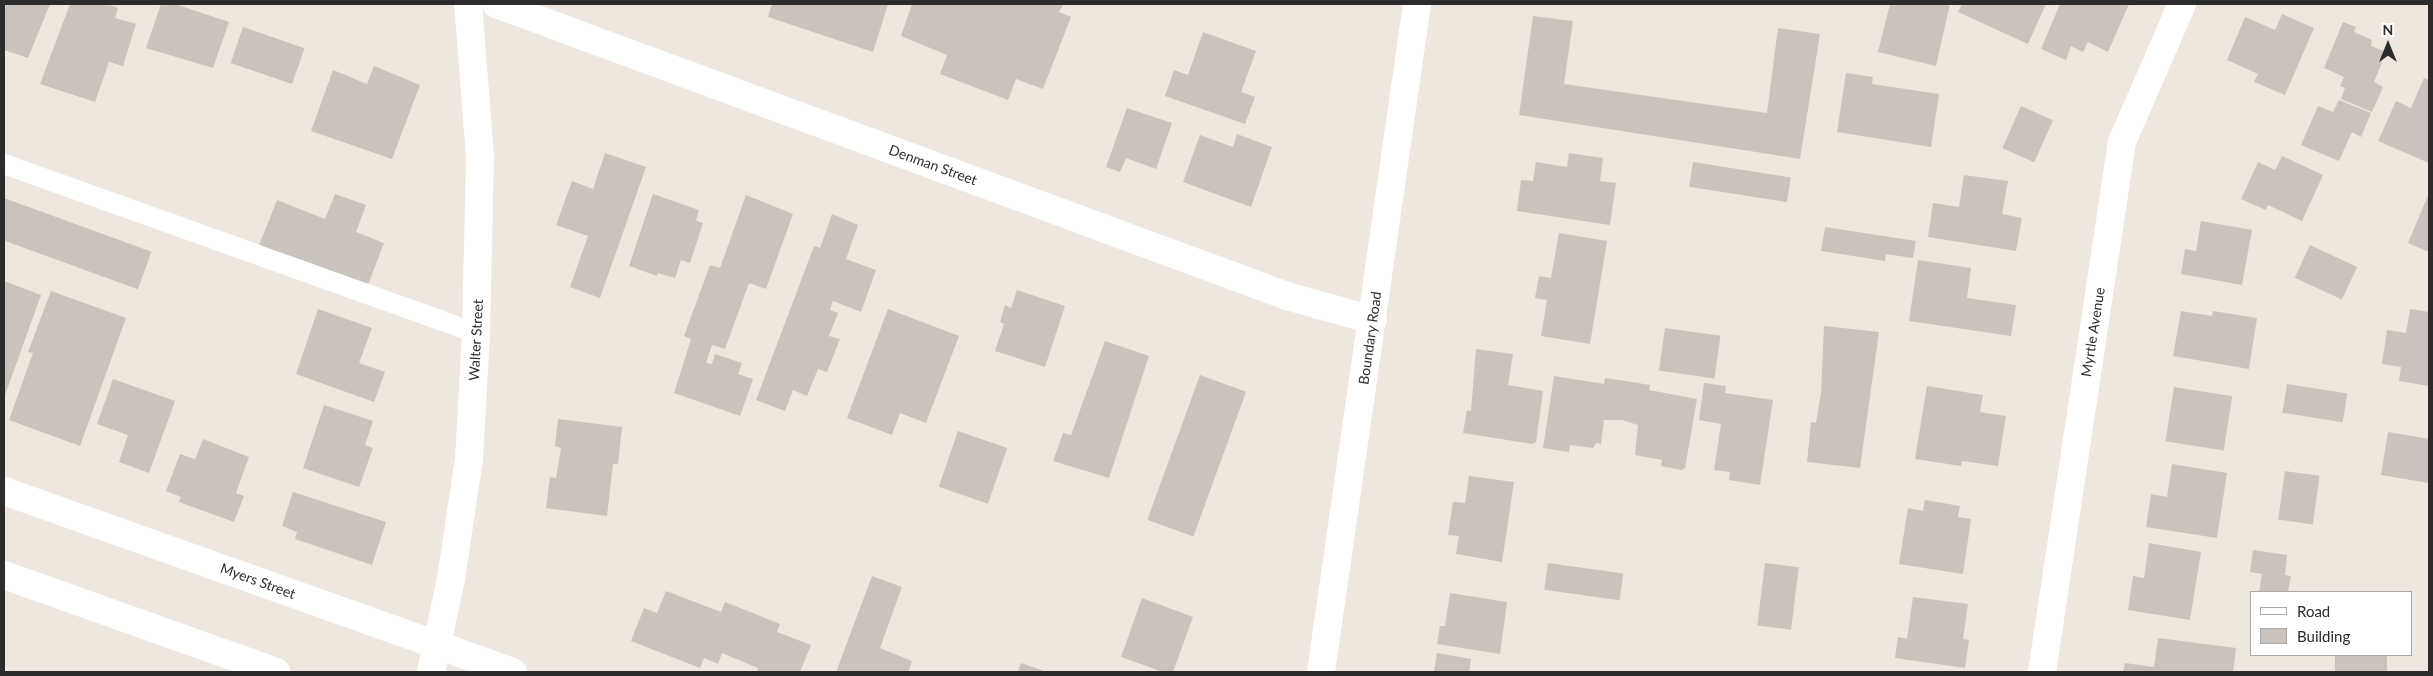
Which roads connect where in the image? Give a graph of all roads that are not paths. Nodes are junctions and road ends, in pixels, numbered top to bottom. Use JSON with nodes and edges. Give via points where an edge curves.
{"nodes":[{"id":1,"x":496,"y":4,"type":"edge"},
{"id":2,"x":1417,"y":4,"type":"edge"},
{"id":3,"x":2182,"y":4,"type":"edge"},
{"id":4,"x":464,"y":5,"type":"edge"},
{"id":5,"x":4,"y":164,"type":"edge"},
{"id":6,"x":1373,"y":320,"type":"junction"},
{"id":7,"x":476,"y":333,"type":"junction"},
{"id":8,"x":4,"y":491,"type":"edge"},
{"id":9,"x":4,"y":575,"type":"edge"},
{"id":10,"x":438,"y":645,"type":"junction"},
{"id":11,"x":276,"y":672,"type":"edge"},
{"id":12,"x":431,"y":672,"type":"edge"},
{"id":13,"x":513,"y":672,"type":"edge"},
{"id":14,"x":1320,"y":672,"type":"edge"},
{"id":15,"x":2042,"y":672,"type":"edge"}],
"edges":[{"from":1,"to":6,"type":"street","name":"Denman Street","via":[[1287,296]]},
{"from":2,"to":6,"type":"street","name":"Boundary Road"},
{"from":3,"to":15,"type":"street","name":"Myrtle Avenue","via":[[2122,142]]},
{"from":4,"to":7,"type":"street","name":"Walter Street","via":[[480,156]]},
{"from":5,"to":7,"type":"lane"},
{"from":6,"to":14,"type":"street","name":"Boundary Road"},
{"from":7,"to":10,"type":"street","name":"Walter Street","via":[[469,459]]},
{"from":8,"to":10,"type":"street","name":"Myers Street"},
{"from":9,"to":11,"type":"street"},
{"from":10,"to":12,"type":"street","name":"Walter Street"},
{"from":10,"to":13,"type":"street","name":"Myers Street"}]}
